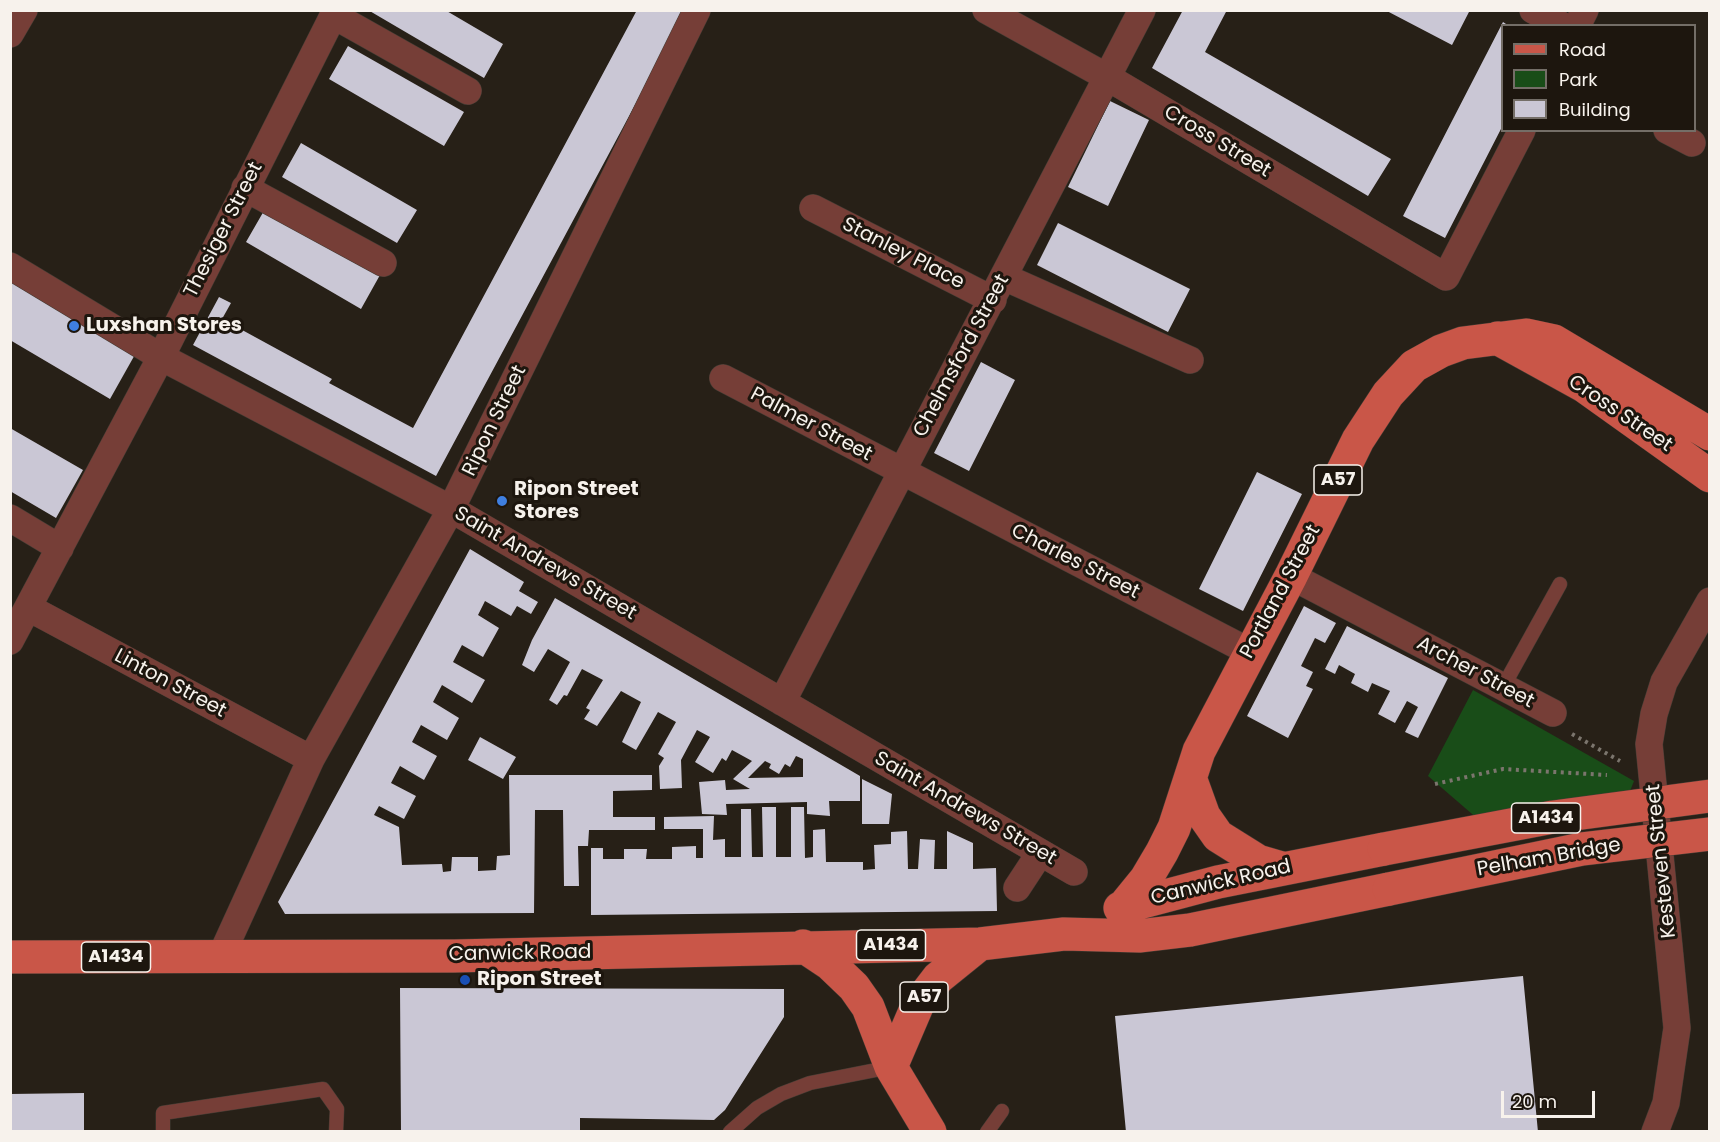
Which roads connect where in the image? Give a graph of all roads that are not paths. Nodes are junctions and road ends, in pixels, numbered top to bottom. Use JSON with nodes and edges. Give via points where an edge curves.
{"nodes":[{"id":1,"x":24,"y":10,"type":"edge"},
{"id":2,"x":698,"y":10,"type":"edge"},
{"id":3,"x":986,"y":10,"type":"edge"},
{"id":4,"x":1142,"y":10,"type":"edge"},
{"id":5,"x":1533,"y":10,"type":"edge"},
{"id":6,"x":1585,"y":10,"type":"edge"},
{"id":7,"x":334,"y":13,"type":"edge"},
{"id":8,"x":1559,"y":24,"type":"edge"},
{"id":9,"x":1578,"y":24,"type":"edge"},
{"id":10,"x":10,"y":34,"type":"edge"},
{"id":11,"x":1107,"y":77,"type":"junction"},
{"id":12,"x":468,"y":92,"type":"dead end"},
{"id":13,"x":1521,"y":132,"type":"edge"},
{"id":14,"x":1671,"y":132,"type":"edge"},
{"id":15,"x":1692,"y":143,"type":"dead end"},
{"id":16,"x":245,"y":188,"type":"junction"},
{"id":17,"x":813,"y":208,"type":"dead end"},
{"id":18,"x":382,"y":263,"type":"dead end"},
{"id":19,"x":10,"y":266,"type":"edge"},
{"id":20,"x":998,"y":289,"type":"junction"},
{"id":21,"x":1497,"y":338,"type":"junction"},
{"id":22,"x":1463,"y":343,"type":"joint"},
{"id":23,"x":161,"y":357,"type":"junction"},
{"id":24,"x":1190,"y":360,"type":"dead end"},
{"id":25,"x":723,"y":378,"type":"dead end"},
{"id":26,"x":1710,"y":434,"type":"edge"},
{"id":27,"x":900,"y":472,"type":"junction"},
{"id":28,"x":1710,"y":476,"type":"edge"},
{"id":29,"x":451,"y":509,"type":"junction"},
{"id":30,"x":10,"y":518,"type":"edge"},
{"id":31,"x":60,"y":548,"type":"junction"},
{"id":32,"x":1291,"y":576,"type":"junction"},
{"id":33,"x":1560,"y":584,"type":"dead end"},
{"id":34,"x":1710,"y":601,"type":"edge"},
{"id":35,"x":28,"y":608,"type":"junction"},
{"id":36,"x":10,"y":641,"type":"edge"},
{"id":37,"x":1250,"y":652,"type":"junction"},
{"id":38,"x":1503,"y":687,"type":"junction"},
{"id":39,"x":782,"y":702,"type":"junction"},
{"id":40,"x":1553,"y":713,"type":"road end"},
{"id":41,"x":311,"y":759,"type":"junction"},
{"id":42,"x":1191,"y":780,"type":"junction"},
{"id":43,"x":1710,"y":796,"type":"edge"},
{"id":44,"x":1710,"y":834,"type":"edge"},
{"id":45,"x":1384,"y":849,"type":"joint"},
{"id":46,"x":1040,"y":853,"type":"junction"},
{"id":47,"x":1282,"y":868,"type":"junction"},
{"id":48,"x":1074,"y":872,"type":"dead end"},
{"id":49,"x":1017,"y":888,"type":"dead end"},
{"id":50,"x":1389,"y":890,"type":"joint"},
{"id":51,"x":1124,"y":906,"type":"junction"},
{"id":52,"x":1064,"y":934,"type":"junction"},
{"id":53,"x":980,"y":944,"type":"junction"},
{"id":54,"x":803,"y":946,"type":"junction"},
{"id":55,"x":221,"y":956,"type":"junction"},
{"id":56,"x":10,"y":957,"type":"edge"},
{"id":57,"x":891,"y":1067,"type":"junction"},
{"id":58,"x":1002,"y":1111,"type":"dead end"},
{"id":59,"x":163,"y":1131,"type":"edge"},
{"id":60,"x":336,"y":1131,"type":"edge"},
{"id":61,"x":730,"y":1131,"type":"edge"},
{"id":62,"x":930,"y":1131,"type":"edge"},
{"id":63,"x":987,"y":1131,"type":"edge"},
{"id":64,"x":1655,"y":1131,"type":"edge"}],
"edges":[{"from":1,"to":10,"type":"street"},
{"from":2,"to":29,"type":"street","name":"Ripon Street"},
{"from":3,"to":11,"type":"street","name":"Cross Street"},
{"from":4,"to":11,"type":"street","name":"Chelmsford Street"},
{"from":5,"to":8,"type":"street"},
{"from":6,"to":9,"type":"street"},
{"from":7,"to":12,"type":"street"},
{"from":7,"to":16,"type":"street","name":"Thesiger Street"},
{"from":11,"to":13,"type":"street","name":"Cross Street","via":[[1446,277]]},
{"from":11,"to":20,"type":"street","name":"Chelmsford Street"},
{"from":14,"to":15,"type":"street"},
{"from":16,"to":18,"type":"street"},
{"from":16,"to":23,"type":"street","name":"Thesiger Street"},
{"from":17,"to":20,"type":"street","name":"Stanley Place"},
{"from":19,"to":23,"type":"street","name":"Saint Andrews Street"},
{"from":20,"to":24,"type":"street","name":"Stanley Place"},
{"from":20,"to":27,"type":"street","name":"Chelmsford Street"},
{"from":21,"to":22,"type":"main road","name":"Cross Street","number":"A57"},
{"from":21,"to":26,"type":"main road","name":"Cross Street","number":"A57","via":[[1526,335],[1554,341]]},
{"from":21,"to":28,"type":"main road","name":"Cross Street","via":[[1584,386]]},
{"from":22,"to":32,"type":"main road","name":"Portland Street","number":"A57","via":[[1414,366],[1388,394],[1358,440]]},
{"from":23,"to":29,"type":"street","name":"Saint Andrews Street"},
{"from":23,"to":31,"type":"street","name":"Thesiger Street"},
{"from":25,"to":27,"type":"street","name":"Palmer Street"},
{"from":27,"to":37,"type":"street","name":"Charles Street"},
{"from":27,"to":39,"type":"street","name":"Chelmsford Street"},
{"from":29,"to":39,"type":"street","name":"Saint Andrews Street"},
{"from":29,"to":41,"type":"street","name":"Ripon Street"},
{"from":30,"to":31,"type":"street"},
{"from":31,"to":35,"type":"street","name":"Thesiger Street"},
{"from":32,"to":37,"type":"main road","name":"Portland Street","number":"A57"},
{"from":32,"to":38,"type":"street","name":"Archer Street"},
{"from":33,"to":38,"type":"lane"},
{"from":34,"to":64,"type":"street","name":"Kesteven Street","via":[[1664,682],[1649,744],[1677,1028],[1666,1103]]},
{"from":35,"to":36,"type":"street","name":"Thesiger Street"},
{"from":35,"to":41,"type":"street","name":"Linton Street"},
{"from":37,"to":42,"type":"main road","name":"Portland Street","number":"A57","via":[[1199,751]]},
{"from":38,"to":40,"type":"street","name":"Archer Street"},
{"from":39,"to":46,"type":"street","name":"Saint Andrews Street"},
{"from":41,"to":55,"type":"street","name":"Ripon Street"},
{"from":42,"to":47,"type":"main road","via":[[1204,816],[1218,836],[1258,861]]},
{"from":42,"to":51,"type":"main road","name":"Portland Street","number":"A57","via":[[1162,852]]},
{"from":43,"to":45,"type":"main road","name":"Pelham Bridge","number":"A1434","bridge":true,"via":[[1553,817]]},
{"from":44,"to":50,"type":"main road","name":"Pelham Bridge","number":"A1434","bridge":true,"via":[[1582,849]]},
{"from":45,"to":47,"type":"main road","name":"Canwick Road","number":"A1434"},
{"from":46,"to":48,"type":"street","name":"Saint Andrews Street"},
{"from":46,"to":49,"type":"street"},
{"from":47,"to":51,"type":"main road","name":"Canwick Road","number":"A1434"},
{"from":50,"to":52,"type":"main road","name":"Canwick Road","number":"A1434","via":[[1190,930],[1139,936]]},
{"from":51,"to":52,"type":"main road","name":"Canwick Road","number":"A1434"},
{"from":52,"to":53,"type":"main road","name":"Canwick Road","number":"A1434"},
{"from":53,"to":54,"type":"main road","name":"Canwick Road","number":"A1434"},
{"from":53,"to":57,"type":"main road","number":"A57","via":[[938,978],[918,1004]]},
{"from":54,"to":55,"type":"main road","name":"Canwick Road","number":"A1434","via":[[454,956]]},
{"from":54,"to":57,"type":"main road","number":"A57","via":[[830,964],[868,1006]]},
{"from":55,"to":56,"type":"main road","name":"Canwick Road","number":"A1434"},
{"from":57,"to":61,"type":"lane","via":[[810,1083],[781,1094]]},
{"from":57,"to":62,"type":"main road","number":"A57"},
{"from":58,"to":63,"type":"lane"},
{"from":59,"to":60,"type":"lane","via":[[163,1113],[323,1089],[337,1109]]}]}
